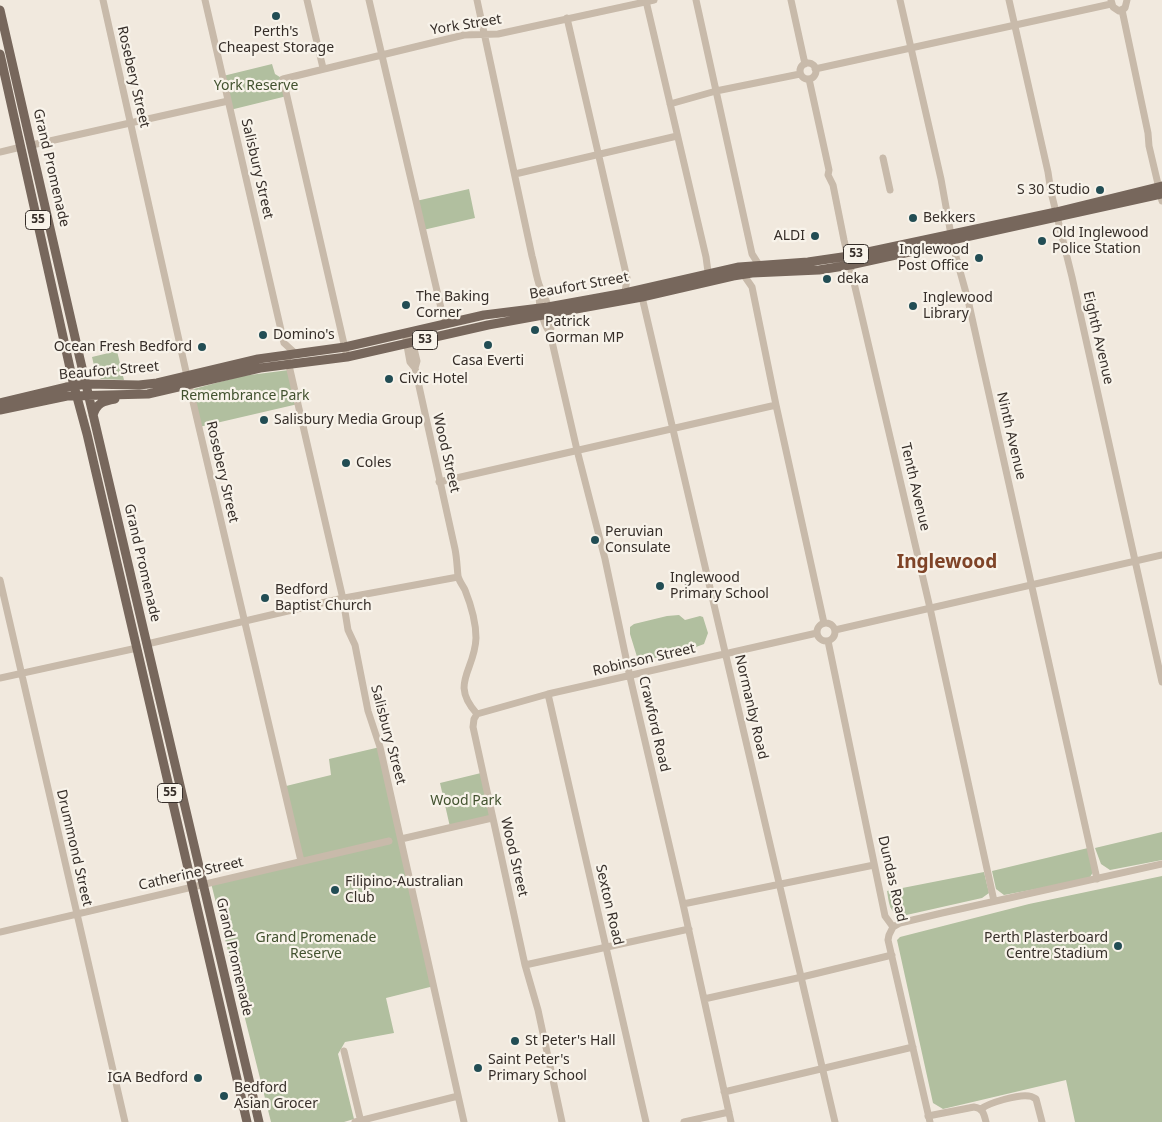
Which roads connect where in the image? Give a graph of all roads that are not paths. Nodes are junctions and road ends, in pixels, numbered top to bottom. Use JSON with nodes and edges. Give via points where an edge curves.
{"nodes":[{"id":1,"x":103,"y":0,"type":"edge"},
{"id":2,"x":205,"y":0,"type":"edge"},
{"id":3,"x":307,"y":0,"type":"edge"},
{"id":4,"x":370,"y":0,"type":"edge"},
{"id":5,"x":477,"y":0,"type":"edge"},
{"id":6,"x":696,"y":0,"type":"edge"},
{"id":7,"x":791,"y":0,"type":"edge"},
{"id":8,"x":900,"y":0,"type":"edge"},
{"id":9,"x":1009,"y":0,"type":"edge"},
{"id":10,"x":1127,"y":0,"type":"edge"},
{"id":11,"x":644,"y":1,"type":"edge"},
{"id":12,"x":1111,"y":2,"type":"edge"},
{"id":13,"x":0,"y":10,"type":"edge"},
{"id":14,"x":1122,"y":10,"type":"junction"},
{"id":15,"x":567,"y":18,"type":"junction"},
{"id":16,"x":1015,"y":25,"type":"junction"},
{"id":17,"x":484,"y":34,"type":"junction"},
{"id":18,"x":912,"y":49,"type":"junction"},
{"id":19,"x":0,"y":54,"type":"edge"},
{"id":20,"x":382,"y":54,"type":"junction"},
{"id":21,"x":805,"y":64,"type":"junction"},
{"id":22,"x":1,"y":65,"type":"edge"},
{"id":23,"x":323,"y":68,"type":"junction"},
{"id":24,"x":816,"y":69,"type":"junction"},
{"id":25,"x":800,"y":74,"type":"junction"},
{"id":26,"x":809,"y":79,"type":"junction"},
{"id":27,"x":716,"y":91,"type":"junction"},
{"id":28,"x":228,"y":101,"type":"junction"},
{"id":29,"x":670,"y":104,"type":"junction"},
{"id":30,"x":130,"y":123,"type":"junction"},
{"id":31,"x":677,"y":136,"type":"junction"},
{"id":32,"x":32,"y":145,"type":"junction"},
{"id":33,"x":21,"y":148,"type":"junction"},
{"id":34,"x":0,"y":152,"type":"edge"},
{"id":35,"x":598,"y":155,"type":"junction"},
{"id":36,"x":883,"y":158,"type":"dead end"},
{"id":37,"x":515,"y":174,"type":"junction"},
{"id":38,"x":890,"y":190,"type":"dead end"},
{"id":39,"x":1161,"y":192,"type":"edge"},
{"id":40,"x":1056,"y":215,"type":"junction"},
{"id":41,"x":952,"y":237,"type":"junction"},
{"id":42,"x":752,"y":254,"type":"junction"},
{"id":43,"x":706,"y":257,"type":"junction"},
{"id":44,"x":849,"y":260,"type":"junction"},
{"id":45,"x":759,"y":269,"type":"junction"},
{"id":46,"x":745,"y":270,"type":"junction"},
{"id":47,"x":720,"y":272,"type":"junction"},
{"id":48,"x":708,"y":277,"type":"junction"},
{"id":49,"x":627,"y":278,"type":"junction"},
{"id":50,"x":752,"y":287,"type":"junction"},
{"id":51,"x":625,"y":293,"type":"junction"},
{"id":52,"x":640,"y":293,"type":"junction"},
{"id":53,"x":545,"y":311,"type":"junction"},
{"id":54,"x":453,"y":323,"type":"junction"},
{"id":55,"x":407,"y":333,"type":"junction"},
{"id":56,"x":284,"y":343,"type":"junction"},
{"id":57,"x":409,"y":343,"type":"junction"},
{"id":58,"x":345,"y":347,"type":"junction"},
{"id":59,"x":296,"y":354,"type":"junction"},
{"id":60,"x":286,"y":355,"type":"junction"},
{"id":61,"x":274,"y":356,"type":"junction"},
{"id":62,"x":347,"y":357,"type":"junction"},
{"id":63,"x":288,"y":364,"type":"junction"},
{"id":64,"x":72,"y":372,"type":"junction"},
{"id":65,"x":188,"y":380,"type":"junction"},
{"id":66,"x":87,"y":384,"type":"junction"},
{"id":67,"x":74,"y":386,"type":"junction"},
{"id":68,"x":133,"y":394,"type":"junction"},
{"id":69,"x":89,"y":395,"type":"junction"},
{"id":70,"x":77,"y":396,"type":"junction"},
{"id":71,"x":4,"y":402,"type":"edge"},
{"id":72,"x":776,"y":405,"type":"junction"},
{"id":73,"x":0,"y":410,"type":"edge"},
{"id":74,"x":93,"y":415,"type":"junction"},
{"id":75,"x":673,"y":428,"type":"junction"},
{"id":76,"x":577,"y":450,"type":"junction"},
{"id":77,"x":439,"y":482,"type":"junction"},
{"id":78,"x":1162,"y":555,"type":"edge"},
{"id":79,"x":1135,"y":561,"type":"junction"},
{"id":80,"x":458,"y":577,"type":"junction"},
{"id":81,"x":0,"y":580,"type":"edge"},
{"id":82,"x":1032,"y":584,"type":"junction"},
{"id":83,"x":343,"y":599,"type":"junction"},
{"id":84,"x":930,"y":608,"type":"junction"},
{"id":85,"x":244,"y":620,"type":"junction"},
{"id":86,"x":824,"y":623,"type":"junction"},
{"id":87,"x":836,"y":630,"type":"junction"},
{"id":88,"x":817,"y":633,"type":"junction"},
{"id":89,"x":828,"y":641,"type":"junction"},
{"id":90,"x":147,"y":644,"type":"junction"},
{"id":91,"x":137,"y":648,"type":"junction"},
{"id":92,"x":726,"y":654,"type":"junction"},
{"id":93,"x":21,"y":673,"type":"junction"},
{"id":94,"x":630,"y":676,"type":"junction"},
{"id":95,"x":0,"y":678,"type":"edge"},
{"id":96,"x":1162,"y":682,"type":"edge"},
{"id":97,"x":548,"y":694,"type":"junction"},
{"id":98,"x":477,"y":714,"type":"junction"},
{"id":99,"x":492,"y":818,"type":"junction"},
{"id":100,"x":401,"y":839,"type":"junction"},
{"id":101,"x":388,"y":841,"type":"dead end"},
{"id":102,"x":301,"y":861,"type":"junction"},
{"id":103,"x":1162,"y":864,"type":"edge"},
{"id":104,"x":874,"y":865,"type":"junction"},
{"id":105,"x":1097,"y":879,"type":"junction"},
{"id":106,"x":203,"y":885,"type":"junction"},
{"id":107,"x":780,"y":885,"type":"junction"},
{"id":108,"x":192,"y":887,"type":"junction"},
{"id":109,"x":994,"y":901,"type":"junction"},
{"id":110,"x":683,"y":904,"type":"junction"},
{"id":111,"x":76,"y":914,"type":"junction"},
{"id":112,"x":893,"y":927,"type":"junction"},
{"id":113,"x":689,"y":929,"type":"junction"},
{"id":114,"x":0,"y":932,"type":"edge"},
{"id":115,"x":606,"y":947,"type":"junction"},
{"id":116,"x":892,"y":955,"type":"junction"},
{"id":117,"x":525,"y":966,"type":"junction"},
{"id":118,"x":802,"y":977,"type":"junction"},
{"id":119,"x":704,"y":999,"type":"junction"},
{"id":120,"x":235,"y":1021,"type":"junction"},
{"id":121,"x":912,"y":1047,"type":"junction"},
{"id":122,"x":230,"y":1050,"type":"junction"},
{"id":123,"x":344,"y":1051,"type":"dead end"},
{"id":124,"x":822,"y":1069,"type":"junction"},
{"id":125,"x":724,"y":1092,"type":"junction"},
{"id":126,"x":458,"y":1096,"type":"junction"},
{"id":127,"x":981,"y":1109,"type":"junction"},
{"id":128,"x":729,"y":1112,"type":"junction"},
{"id":129,"x":929,"y":1119,"type":"edge"},
{"id":130,"x":125,"y":1122,"type":"edge"},
{"id":131,"x":247,"y":1122,"type":"edge"},
{"id":132,"x":259,"y":1122,"type":"edge"},
{"id":133,"x":359,"y":1122,"type":"edge"},
{"id":134,"x":464,"y":1122,"type":"edge"},
{"id":135,"x":562,"y":1122,"type":"edge"},
{"id":136,"x":646,"y":1122,"type":"edge"},
{"id":137,"x":684,"y":1122,"type":"edge"},
{"id":138,"x":731,"y":1122,"type":"edge"},
{"id":139,"x":835,"y":1122,"type":"edge"},
{"id":140,"x":986,"y":1122,"type":"edge"},
{"id":141,"x":1042,"y":1122,"type":"edge"}],
"edges":[{"from":1,"to":30,"type":"street","name":"Rosebery Street"},
{"from":2,"to":28,"type":"street","name":"Salisbury Street"},
{"from":3,"to":23,"type":"street"},
{"from":4,"to":20,"type":"street"},
{"from":5,"to":17,"type":"street","name":"Crawford Road"},
{"from":6,"to":27,"type":"street"},
{"from":7,"to":21,"type":"street"},
{"from":8,"to":18,"type":"street","name":"Ninth Avenue"},
{"from":9,"to":16,"type":"street","name":"Eighth Avenue"},
{"from":10,"to":14,"type":"street","via":[[1127,6]]},
{"from":11,"to":15,"type":"street","name":"York Street"},
{"from":11,"to":29,"type":"street"},
{"from":12,"to":14,"type":"street","via":[[1115,9]]},
{"from":12,"to":16,"type":"street"},
{"from":13,"to":32,"type":"main road","name":"Grand Promenade","number":"55"},
{"from":14,"to":39,"type":"street"},
{"from":15,"to":17,"type":"street","name":"York Street","via":[[498,34]]},
{"from":15,"to":35,"type":"street"},
{"from":16,"to":18,"type":"street"},
{"from":16,"to":40,"type":"street","name":"Eighth Avenue"},
{"from":17,"to":20,"type":"street","name":"York Street","via":[[464,35]]},
{"from":17,"to":37,"type":"street","name":"Crawford Road"},
{"from":18,"to":24,"type":"street"},
{"from":18,"to":41,"type":"street","name":"Ninth Avenue"},
{"from":19,"to":22,"type":"main road","name":"Grand Promenade","number":"55"},
{"from":20,"to":23,"type":"street","name":"York Street"},
{"from":20,"to":54,"type":"street","via":[[444,317]]},
{"from":21,"to":24,"type":"street","via":[[812,64]]},
{"from":21,"to":25,"type":"street"},
{"from":22,"to":33,"type":"main road","name":"Grand Promenade","number":"55"},
{"from":23,"to":58,"type":"street","name":"York Street","via":[[283,79]]},
{"from":24,"to":26,"type":"street"},
{"from":25,"to":26,"type":"street"},
{"from":25,"to":27,"type":"street"},
{"from":26,"to":44,"type":"street","name":"Tenth Avenue"},
{"from":27,"to":29,"type":"street"},
{"from":27,"to":42,"type":"street"},
{"from":28,"to":30,"type":"street"},
{"from":28,"to":56,"type":"street","name":"Salisbury Street"},
{"from":29,"to":31,"type":"street"},
{"from":30,"to":32,"type":"street"},
{"from":30,"to":65,"type":"street","name":"Rosebery Street"},
{"from":31,"to":35,"type":"street"},
{"from":31,"to":43,"type":"street"},
{"from":32,"to":66,"type":"main road","name":"Grand Promenade","number":"55"},
{"from":33,"to":34,"type":"street"},
{"from":33,"to":64,"type":"main road","name":"Grand Promenade","number":"55"},
{"from":35,"to":37,"type":"street"},
{"from":35,"to":49,"type":"street"},
{"from":36,"to":38,"type":"street"},
{"from":37,"to":53,"type":"street","name":"Crawford Road","via":[[544,293]]},
{"from":39,"to":40,"type":"main road","name":"Beaufort Street","number":"53"},
{"from":40,"to":41,"type":"main road","name":"Beaufort Street","number":"53"},
{"from":40,"to":79,"type":"street","name":"Eighth Avenue"},
{"from":41,"to":44,"type":"main road","name":"Beaufort Street","number":"53"},
{"from":41,"to":82,"type":"street","name":"Ninth Avenue"},
{"from":42,"to":45,"type":"street"},
{"from":42,"to":46,"type":"street"},
{"from":43,"to":47,"type":"street","via":[[710,265]]},
{"from":43,"to":48,"type":"street"},
{"from":44,"to":45,"type":"main road","name":"Beaufort Street","number":"53"},
{"from":44,"to":84,"type":"street","name":"Tenth Avenue"},
{"from":45,"to":46,"type":"main road","name":"Beaufort Street","number":"53"},
{"from":45,"to":50,"type":"street"},
{"from":46,"to":47,"type":"main road","name":"Beaufort Street","number":"53"},
{"from":46,"to":48,"type":"main road","name":"Beaufort Street","number":"53"},
{"from":46,"to":50,"type":"street"},
{"from":47,"to":48,"type":"main road","name":"Beaufort Street","number":"53"},
{"from":48,"to":52,"type":"main road","name":"Beaufort Street","number":"53"},
{"from":49,"to":51,"type":"street"},
{"from":49,"to":52,"type":"street"},
{"from":50,"to":72,"type":"street"},
{"from":51,"to":52,"type":"main road","name":"Beaufort Street","number":"53"},
{"from":51,"to":53,"type":"main road","name":"Beaufort Street","number":"53"},
{"from":52,"to":53,"type":"main road","name":"Beaufort Street","number":"53"},
{"from":52,"to":75,"type":"street","name":"Normanby Road"},
{"from":53,"to":54,"type":"main road","name":"Beaufort Street","number":"53","via":[[484,315]]},
{"from":53,"to":57,"type":"main road","name":"Beaufort Street","number":"53"},
{"from":53,"to":76,"type":"street","name":"Crawford Road","via":[[552,326],[550,333]]},
{"from":54,"to":55,"type":"main road","name":"Beaufort Street","number":"53"},
{"from":55,"to":57,"type":"street","name":"Wood Street"},
{"from":55,"to":58,"type":"main road","name":"Beaufort Street","number":"53"},
{"from":56,"to":59,"type":"street"},
{"from":56,"to":61,"type":"street"},
{"from":57,"to":62,"type":"main road","name":"Beaufort Street","number":"53"},
{"from":57,"to":77,"type":"street","name":"Wood Street","via":[[417,360],[414,368]]},
{"from":58,"to":59,"type":"main road","name":"Beaufort Street","number":"53"},
{"from":58,"to":62,"type":"street"},
{"from":59,"to":60,"type":"main road","name":"Beaufort Street","number":"53"},
{"from":60,"to":61,"type":"main road","name":"Beaufort Street","number":"53"},
{"from":60,"to":63,"type":"street","name":"Salisbury Street"},
{"from":61,"to":65,"type":"main road","name":"Beaufort Street","number":"53"},
{"from":62,"to":63,"type":"main road","name":"Beaufort Street","number":"53"},
{"from":63,"to":65,"type":"main road","name":"Beaufort Street","number":"53"},
{"from":63,"to":83,"type":"street","name":"Salisbury Street"},
{"from":64,"to":67,"type":"main road","name":"Grand Promenade","number":"55"},
{"from":64,"to":71,"type":"main road","via":[[63,381],[16,394]]},
{"from":65,"to":66,"type":"main road","name":"Beaufort Street","number":"53","via":[[139,385]]},
{"from":65,"to":68,"type":"main road","name":"Beaufort Street","number":"53","via":[[148,394]]},
{"from":65,"to":85,"type":"street","name":"Rosebery Street"},
{"from":66,"to":67,"type":"main road","name":"Beaufort Street","number":"53"},
{"from":66,"to":69,"type":"main road","name":"Grand Promenade","number":"55"},
{"from":67,"to":70,"type":"main road","name":"Grand Promenade","number":"55"},
{"from":67,"to":71,"type":"main road","name":"Beaufort Street","number":"53"},
{"from":68,"to":69,"type":"main road","name":"Beaufort Street","number":"53"},
{"from":68,"to":74,"type":"main road","via":[[102,401]]},
{"from":69,"to":70,"type":"main road","name":"Beaufort Street","number":"53"},
{"from":69,"to":74,"type":"main road","name":"Grand Promenade","number":"55"},
{"from":70,"to":73,"type":"main road","name":"Beaufort Street","number":"53"},
{"from":70,"to":91,"type":"main road","name":"Grand Promenade","number":"55"},
{"from":72,"to":75,"type":"street"},
{"from":72,"to":86,"type":"street"},
{"from":74,"to":90,"type":"main road","name":"Grand Promenade","number":"55"},
{"from":75,"to":76,"type":"street"},
{"from":75,"to":92,"type":"street","name":"Normanby Road"},
{"from":76,"to":77,"type":"street"},
{"from":76,"to":94,"type":"street","name":"Crawford Road"},
{"from":77,"to":80,"type":"street","name":"Wood Street","via":[[458,564]]},
{"from":78,"to":79,"type":"street"},
{"from":79,"to":82,"type":"street"},
{"from":79,"to":96,"type":"street","name":"Eighth Avenue"},
{"from":80,"to":83,"type":"street"},
{"from":80,"to":98,"type":"street","name":"Wood Street","via":[[471,605],[476,631],[476,645],[464,689],[466,701]]},
{"from":81,"to":93,"type":"street","name":"Drummond Street"},
{"from":82,"to":84,"type":"street"},
{"from":82,"to":105,"type":"street","name":"Ninth Avenue"},
{"from":83,"to":85,"type":"street"},
{"from":83,"to":100,"type":"street","name":"Salisbury Street"},
{"from":84,"to":87,"type":"street"},
{"from":84,"to":109,"type":"street","name":"Tenth Avenue"},
{"from":85,"to":90,"type":"street"},
{"from":85,"to":102,"type":"street","name":"Rosebery Street"},
{"from":86,"to":87,"type":"street"},
{"from":86,"to":88,"type":"street"},
{"from":87,"to":89,"type":"street"},
{"from":88,"to":89,"type":"street","via":[[821,640]]},
{"from":88,"to":92,"type":"street","name":"Robinson Street"},
{"from":89,"to":104,"type":"street","name":"Dundas Road"},
{"from":90,"to":106,"type":"main road","name":"Grand Promenade","number":"55"},
{"from":91,"to":93,"type":"street"},
{"from":91,"to":108,"type":"main road","name":"Grand Promenade","number":"55"},
{"from":92,"to":94,"type":"street","name":"Robinson Street"},
{"from":92,"to":107,"type":"street","name":"Normanby Road"},
{"from":93,"to":95,"type":"street"},
{"from":93,"to":111,"type":"street","name":"Drummond Street"},
{"from":94,"to":97,"type":"street","name":"Robinson Street"},
{"from":94,"to":110,"type":"street","name":"Crawford Road"},
{"from":97,"to":98,"type":"street","name":"Robinson Street"},
{"from":97,"to":115,"type":"street","name":"Sexton Road"},
{"from":98,"to":99,"type":"street","name":"Wood Street","via":[[473,727]]},
{"from":99,"to":100,"type":"street"},
{"from":99,"to":117,"type":"street","name":"Wood Street"},
{"from":100,"to":126,"type":"street","name":"Salisbury Street"},
{"from":101,"to":102,"type":"street","name":"Catherine Street"},
{"from":102,"to":106,"type":"street","name":"Catherine Street"},
{"from":103,"to":105,"type":"street"},
{"from":104,"to":107,"type":"street"},
{"from":104,"to":112,"type":"street","name":"Dundas Road","via":[[885,916]]},
{"from":105,"to":109,"type":"street"},
{"from":106,"to":108,"type":"street","name":"Catherine Street"},
{"from":106,"to":120,"type":"main road","name":"Grand Promenade","number":"55"},
{"from":107,"to":110,"type":"street"},
{"from":107,"to":118,"type":"street","name":"Normanby Road"},
{"from":108,"to":111,"type":"street","name":"Catherine Street"},
{"from":108,"to":122,"type":"main road","name":"Grand Promenade","number":"55"},
{"from":109,"to":112,"type":"street"},
{"from":110,"to":113,"type":"street","name":"Crawford Road"},
{"from":111,"to":114,"type":"street","name":"Catherine Street"},
{"from":111,"to":130,"type":"street","name":"Drummond Street"},
{"from":112,"to":116,"type":"street","name":"Dundas Road","via":[[888,935]]},
{"from":113,"to":115,"type":"street"},
{"from":113,"to":119,"type":"street","name":"Crawford Road"},
{"from":115,"to":117,"type":"street"},
{"from":115,"to":136,"type":"street","name":"Sexton Road"},
{"from":116,"to":118,"type":"street"},
{"from":116,"to":121,"type":"street","name":"Dundas Road"},
{"from":117,"to":135,"type":"street","name":"Wood Street"},
{"from":118,"to":119,"type":"street"},
{"from":118,"to":124,"type":"street","name":"Normanby Road"},
{"from":119,"to":125,"type":"street","name":"Crawford Road"},
{"from":120,"to":122,"type":"main road","via":[[234,1046]]},
{"from":120,"to":132,"type":"main road","name":"Grand Promenade","number":"55"},
{"from":121,"to":124,"type":"street"},
{"from":121,"to":129,"type":"street","name":"Dundas Road"},
{"from":122,"to":131,"type":"main road","name":"Grand Promenade","number":"55"},
{"from":123,"to":133,"type":"street"},
{"from":124,"to":125,"type":"street"},
{"from":124,"to":139,"type":"street","name":"Normanby Road"},
{"from":125,"to":128,"type":"street","name":"Crawford Road"},
{"from":126,"to":133,"type":"street"},
{"from":126,"to":134,"type":"street","name":"Salisbury Street"},
{"from":127,"to":129,"type":"street","via":[[971,1107]]},
{"from":127,"to":140,"type":"street"},
{"from":127,"to":141,"type":"street","via":[[988,1104],[1031,1096],[1036,1099]]},
{"from":128,"to":137,"type":"street"},
{"from":128,"to":138,"type":"street","name":"Crawford Road"}]}
